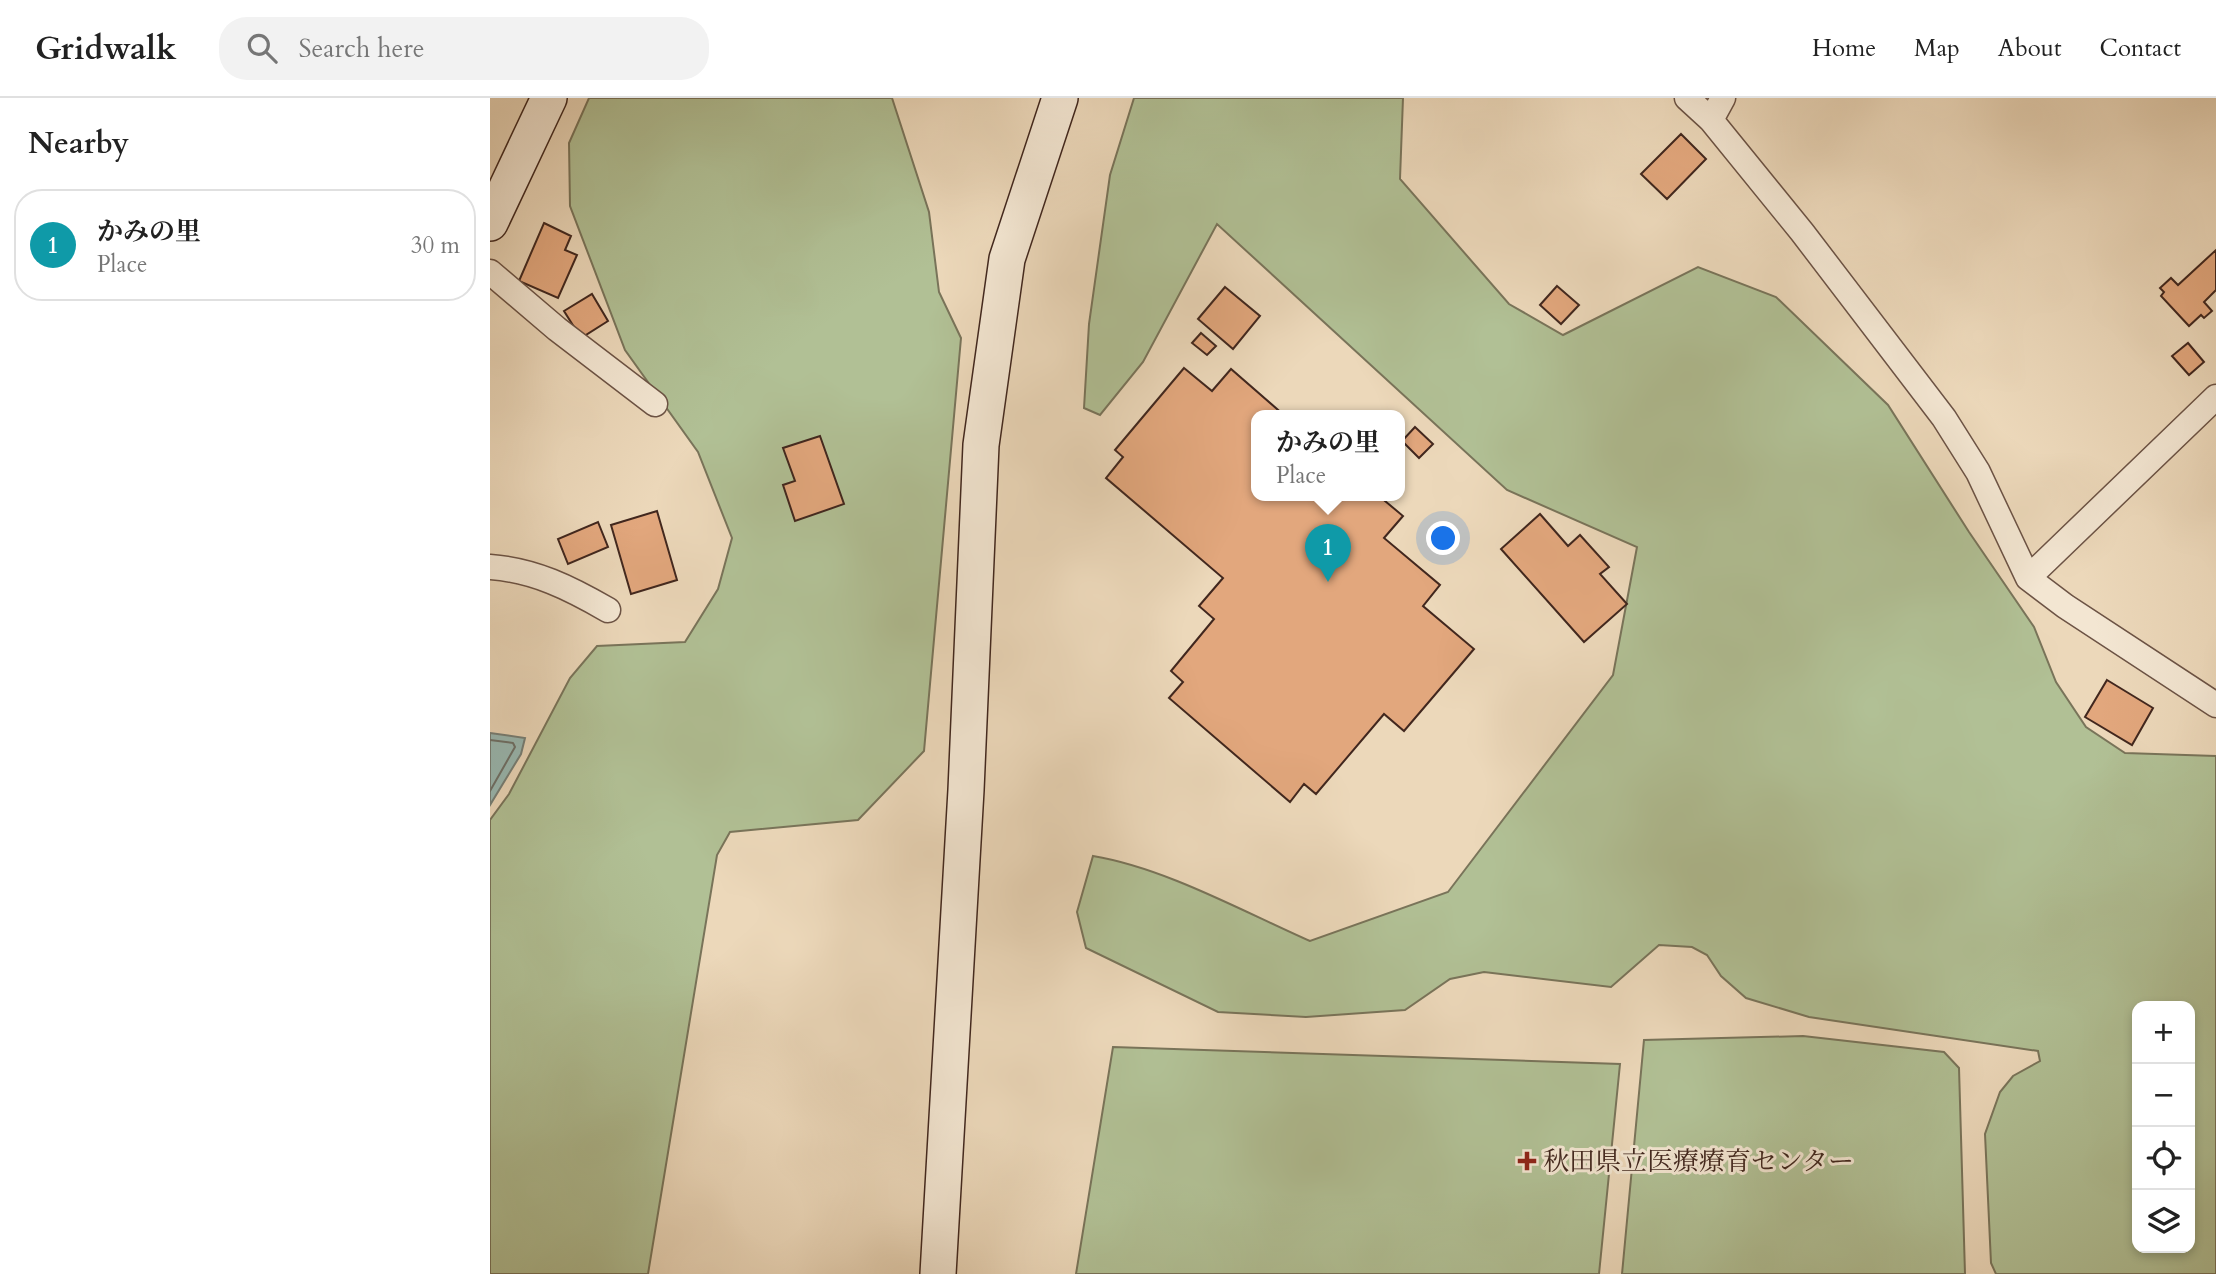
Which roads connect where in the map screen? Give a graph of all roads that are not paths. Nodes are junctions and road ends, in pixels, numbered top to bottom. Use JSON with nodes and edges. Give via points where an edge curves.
{"nodes":[{"id":1,"x":549,"y":98,"type":"edge"},
{"id":2,"x":1060,"y":98,"type":"edge"},
{"id":3,"x":1687,"y":98,"type":"edge"},
{"id":4,"x":1723,"y":98,"type":"edge"},
{"id":5,"x":1711,"y":120,"type":"junction"},
{"id":6,"x":490,"y":223,"type":"edge"},
{"id":7,"x":490,"y":272,"type":"edge"},
{"id":8,"x":2216,"y":397,"type":"edge"},
{"id":9,"x":655,"y":404,"type":"dead end"},
{"id":10,"x":490,"y":567,"type":"edge"},
{"id":11,"x":2028,"y":578,"type":"junction"},
{"id":12,"x":608,"y":610,"type":"dead end"},
{"id":13,"x":2216,"y":705,"type":"edge"},
{"id":14,"x":938,"y":1274,"type":"edge"}],
"edges":[{"from":1,"to":6,"type":"street"},
{"from":2,"to":14,"type":"street","via":[[1007,259],[981,445]]},
{"from":3,"to":5,"type":"street"},
{"from":4,"to":5,"type":"street"},
{"from":5,"to":11,"type":"street","via":[[1944,418],[1978,472]]},
{"from":7,"to":9,"type":"street"},
{"from":8,"to":11,"type":"street"},
{"from":10,"to":12,"type":"street","via":[[563,584]]},
{"from":11,"to":13,"type":"street"}]}
